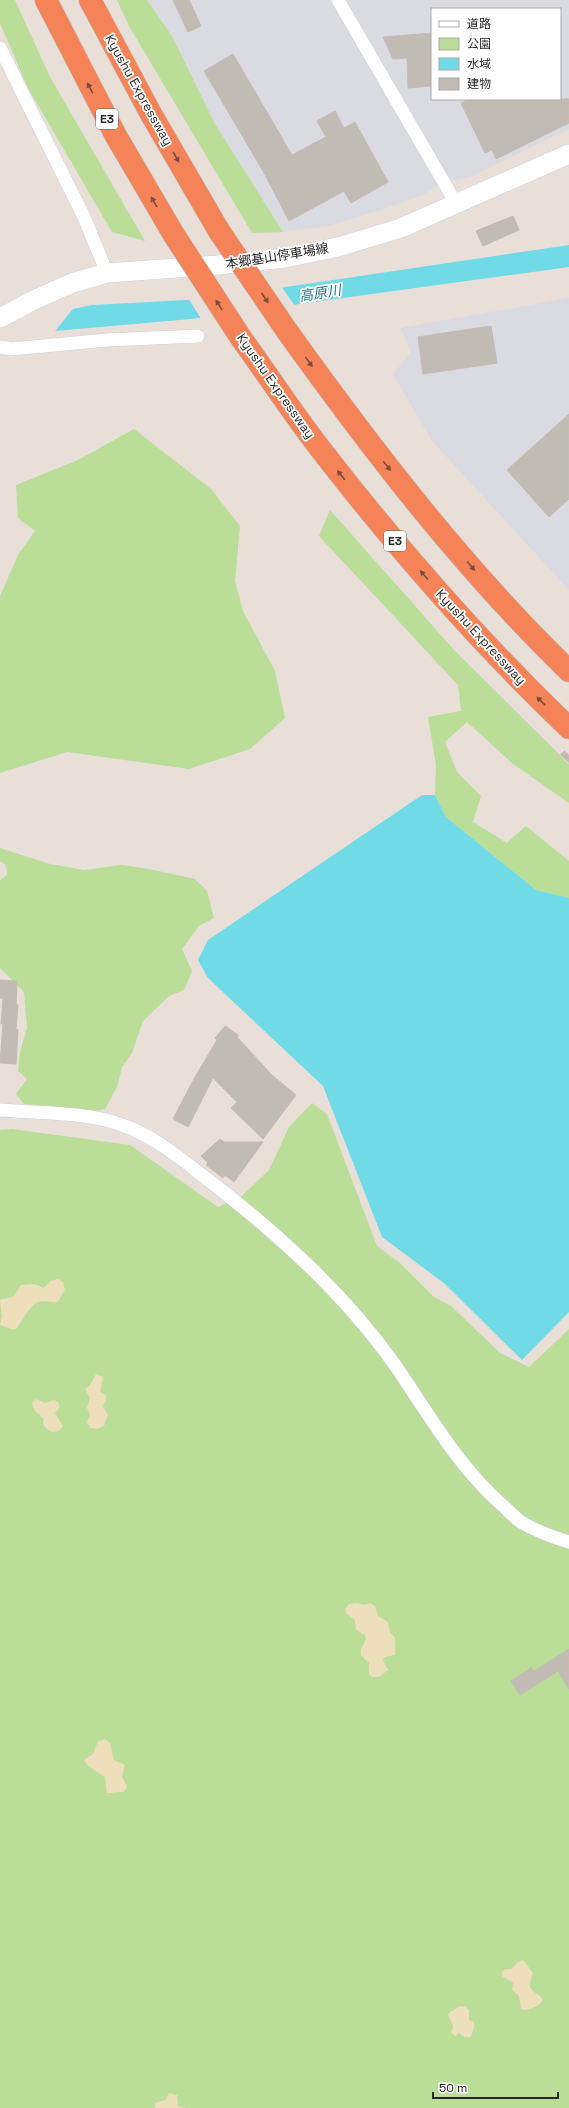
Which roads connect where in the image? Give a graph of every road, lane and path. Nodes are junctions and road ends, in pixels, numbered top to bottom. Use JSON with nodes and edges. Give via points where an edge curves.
{"nodes":[{"id":1,"x":46,"y":0,"type":"edge"},
{"id":2,"x":90,"y":0,"type":"edge"},
{"id":3,"x":338,"y":0,"type":"edge"},
{"id":4,"x":0,"y":48,"type":"edge"},
{"id":5,"x":569,"y":154,"type":"edge"},
{"id":6,"x":457,"y":205,"type":"junction"},
{"id":7,"x":107,"y":273,"type":"junction"},
{"id":8,"x":0,"y":318,"type":"edge"},
{"id":9,"x":198,"y":336,"type":"dead end"},
{"id":10,"x":0,"y":347,"type":"edge"},
{"id":11,"x":569,"y":671,"type":"edge"},
{"id":12,"x":569,"y":728,"type":"edge"},
{"id":13,"x":0,"y":1110,"type":"edge"},
{"id":14,"x":569,"y":1542,"type":"edge"}],
"edges":[{"from":12,"to":1,"type":"highway","name":"Kyushu Expressway","number":"E3","one_way":true,"bridge":true,"via":[[461,618],[390,536],[321,450],[241,338],[174,235],[116,136]]},
{"from":2,"to":11,"type":"highway","name":"Kyushu Expressway","one_way":true,"bridge":true,"via":[[151,114],[219,231],[354,424],[422,510],[491,589]]},
{"from":3,"to":6,"type":"street"},
{"from":4,"to":7,"type":"street","via":[[84,217]]},
{"from":5,"to":6,"type":"main road","name":"本郷基山停車場線"},
{"from":6,"to":7,"type":"main road","name":"本郷基山停車場線","via":[[401,228],[338,247],[285,258]]},
{"from":7,"to":8,"type":"main road","name":"本郷基山停車場線","via":[[72,284]]},
{"from":9,"to":10,"type":"street","via":[[107,340],[11,349]]},
{"from":13,"to":14,"type":"street","via":[[93,1118],[121,1124],[142,1133],[181,1159],[250,1213],[354,1312],[394,1364],[454,1452],[491,1496],[520,1521],[549,1536]]}]}
